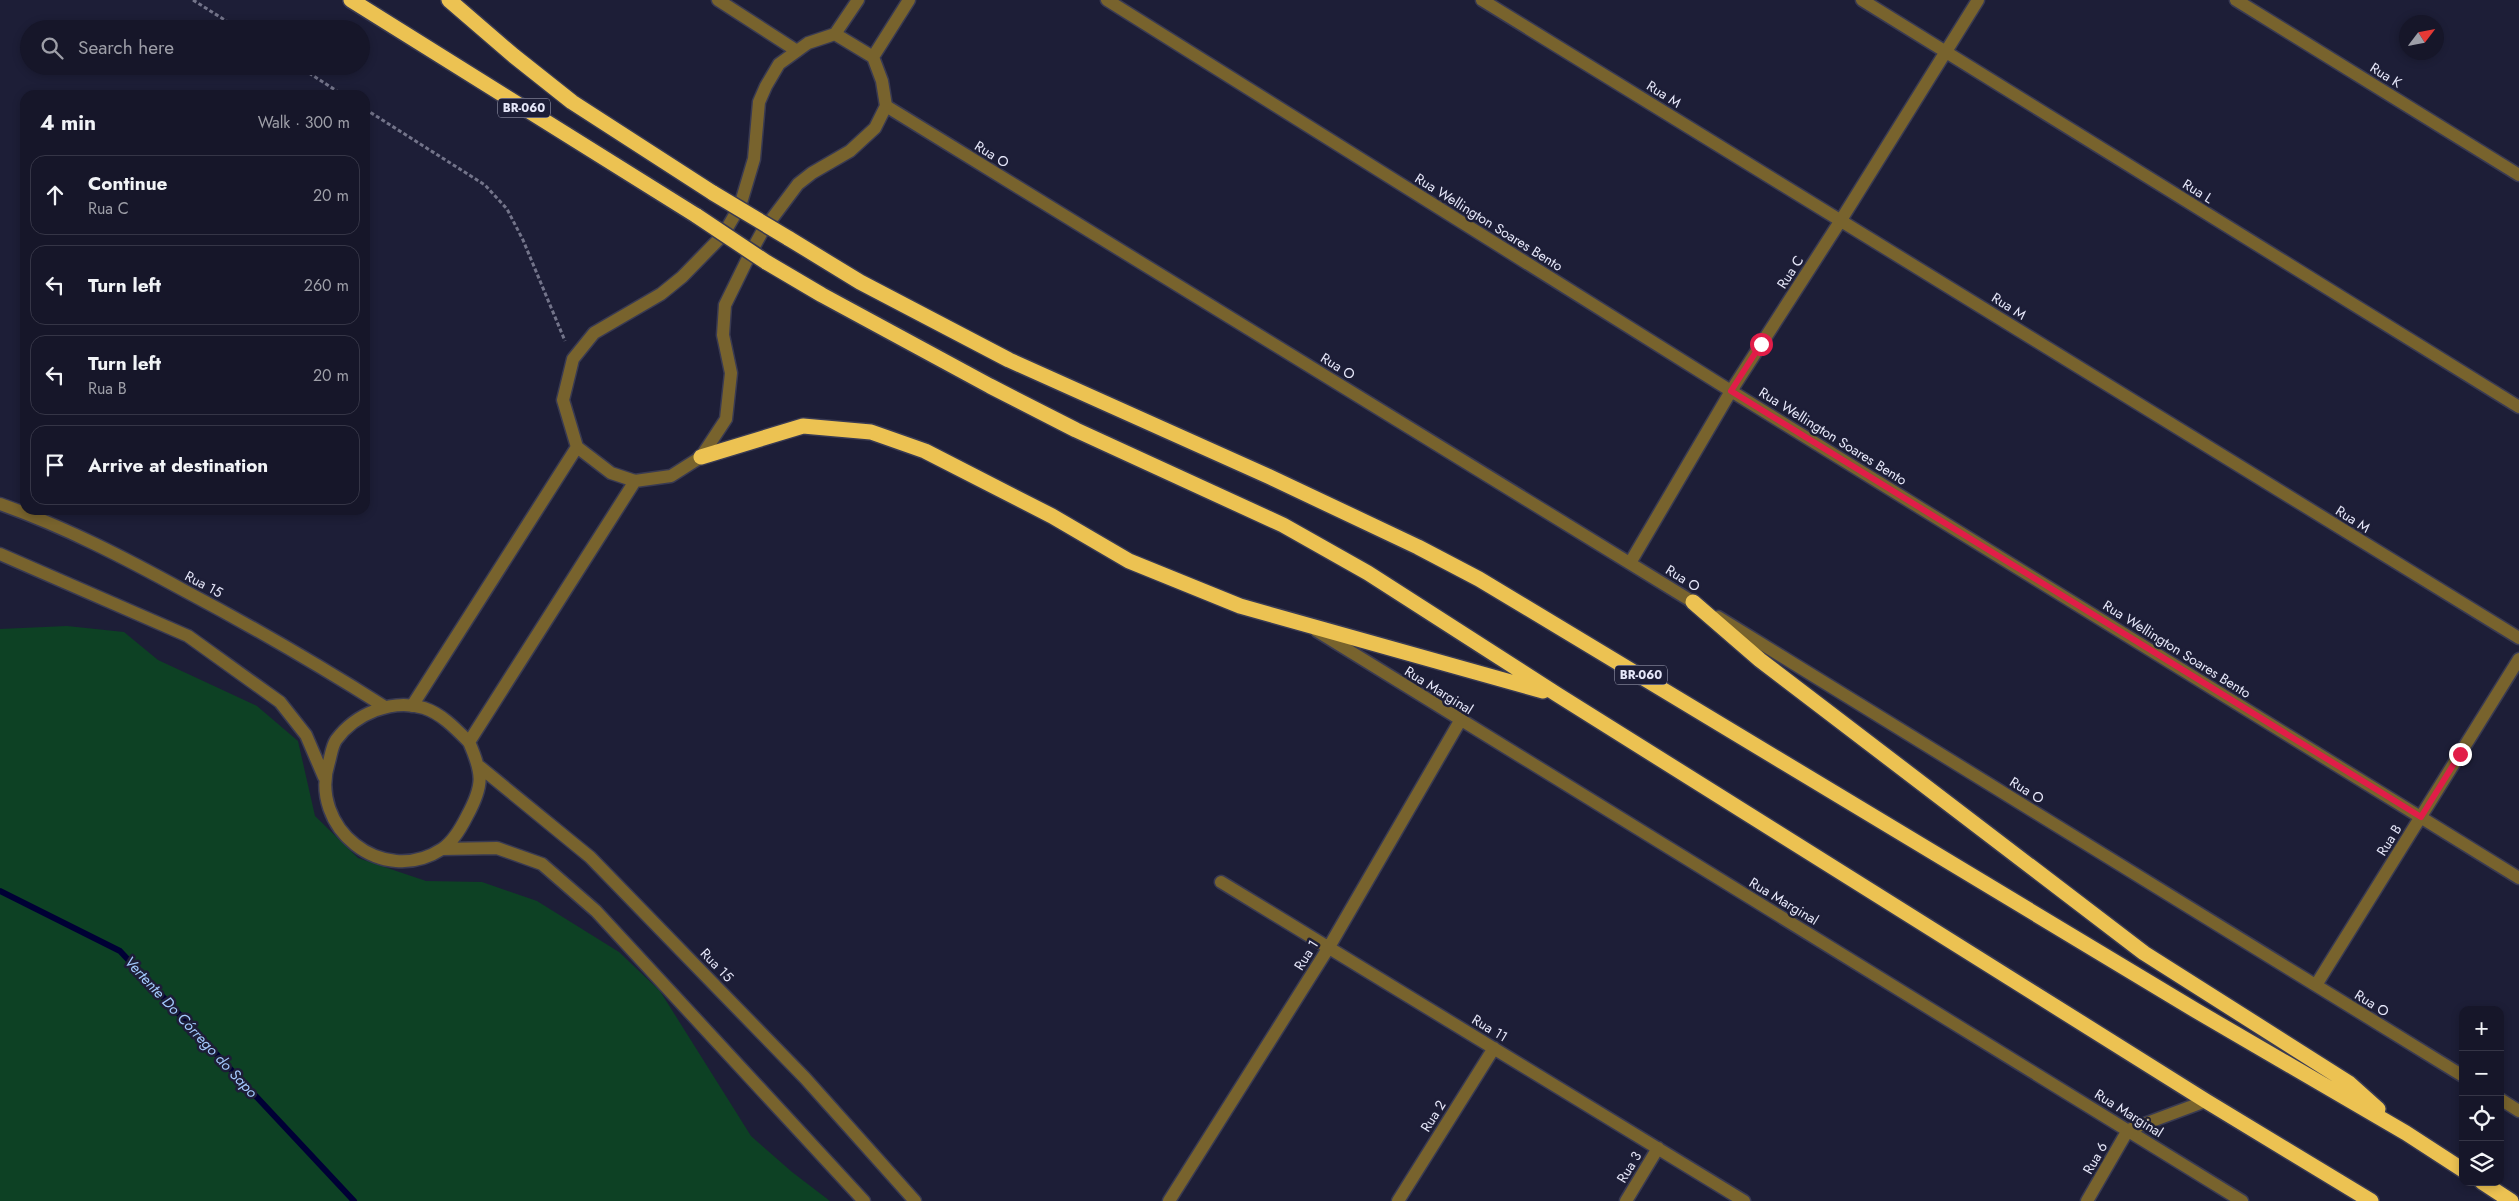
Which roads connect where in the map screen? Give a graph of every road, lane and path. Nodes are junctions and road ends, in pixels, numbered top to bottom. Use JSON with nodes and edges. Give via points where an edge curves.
{"nodes":[{"id":1,"x":193,"y":0,"type":"edge"},
{"id":2,"x":351,"y":0,"type":"edge"},
{"id":3,"x":449,"y":0,"type":"edge"},
{"id":4,"x":718,"y":0,"type":"edge"},
{"id":5,"x":858,"y":0,"type":"edge"},
{"id":6,"x":909,"y":0,"type":"edge"},
{"id":7,"x":1107,"y":0,"type":"edge"},
{"id":8,"x":1482,"y":0,"type":"edge"},
{"id":9,"x":1862,"y":0,"type":"edge"},
{"id":10,"x":1978,"y":0,"type":"edge"},
{"id":11,"x":2236,"y":0,"type":"edge"},
{"id":12,"x":225,"y":20,"type":"edge"},
{"id":13,"x":835,"y":34,"type":"junction"},
{"id":14,"x":797,"y":51,"type":"junction"},
{"id":15,"x":1946,"y":52,"type":"junction"},
{"id":16,"x":873,"y":57,"type":"junction"},
{"id":17,"x":312,"y":75,"type":"edge"},
{"id":18,"x":335,"y":90,"type":"edge"},
{"id":19,"x":886,"y":106,"type":"junction"},
{"id":20,"x":370,"y":112,"type":"edge"},
{"id":21,"x":2519,"y":175,"type":"edge"},
{"id":22,"x":1841,"y":220,"type":"junction"},
{"id":23,"x":573,"y":359,"type":"junction"},
{"id":24,"x":1731,"y":391,"type":"junction"},
{"id":25,"x":2519,"y":406,"type":"edge"},
{"id":26,"x":577,"y":447,"type":"junction"},
{"id":27,"x":701,"y":457,"type":"junction"},
{"id":28,"x":635,"y":481,"type":"junction"},
{"id":29,"x":0,"y":504,"type":"edge"},
{"id":30,"x":20,"y":511,"type":"edge"},
{"id":31,"x":31,"y":515,"type":"edge"},
{"id":32,"x":0,"y":554,"type":"edge"},
{"id":33,"x":1630,"y":562,"type":"junction"},
{"id":34,"x":1693,"y":602,"type":"junction"},
{"id":35,"x":1311,"y":627,"type":"junction"},
{"id":36,"x":2519,"y":638,"type":"edge"},
{"id":37,"x":2519,"y":659,"type":"edge"},
{"id":38,"x":1558,"y":696,"type":"junction"},
{"id":39,"x":412,"y":706,"type":"junction"},
{"id":40,"x":385,"y":707,"type":"junction"},
{"id":41,"x":1460,"y":721,"type":"junction"},
{"id":42,"x":469,"y":742,"type":"junction"},
{"id":43,"x":480,"y":767,"type":"junction"},
{"id":44,"x":324,"y":777,"type":"junction"},
{"id":45,"x":2421,"y":817,"type":"junction"},
{"id":46,"x":442,"y":849,"type":"junction"},
{"id":47,"x":2519,"y":878,"type":"edge"},
{"id":48,"x":1221,"y":882,"type":"dead end"},
{"id":49,"x":1329,"y":947,"type":"junction"},
{"id":50,"x":2316,"y":985,"type":"junction"},
{"id":51,"x":1494,"y":1048,"type":"junction"},
{"id":52,"x":2459,"y":1074,"type":"edge"},
{"id":53,"x":2206,"y":1101,"type":"junction"},
{"id":54,"x":2504,"y":1102,"type":"edge"},
{"id":55,"x":2519,"y":1111,"type":"edge"},
{"id":56,"x":2128,"y":1130,"type":"junction"},
{"id":57,"x":2406,"y":1133,"type":"junction"},
{"id":58,"x":1658,"y":1148,"type":"junction"},
{"id":59,"x":2459,"y":1167,"type":"edge"},
{"id":60,"x":2488,"y":1186,"type":"edge"},
{"id":61,"x":864,"y":1201,"type":"edge"},
{"id":62,"x":915,"y":1201,"type":"edge"},
{"id":63,"x":1169,"y":1201,"type":"edge"},
{"id":64,"x":1398,"y":1201,"type":"edge"},
{"id":65,"x":1626,"y":1201,"type":"edge"},
{"id":66,"x":1744,"y":1201,"type":"edge"},
{"id":67,"x":2087,"y":1201,"type":"edge"},
{"id":68,"x":2242,"y":1201,"type":"edge"},
{"id":69,"x":2371,"y":1201,"type":"edge"},
{"id":70,"x":2511,"y":1201,"type":"edge"}],
"edges":[{"from":1,"to":12,"type":"path"},
{"from":2,"to":38,"type":"highway","number":"BR-060","bridge":true,"via":[[830,300],[1068,426],[1283,525],[1368,573]]},
{"from":3,"to":57,"type":"highway","number":"BR-060","bridge":true,"via":[[572,102],[860,282],[1009,360],[1270,477],[1478,579],[2195,1010]]},
{"from":4,"to":14,"type":"street"},
{"from":5,"to":13,"type":"street"},
{"from":6,"to":16,"type":"street"},
{"from":7,"to":24,"type":"street","name":"Rua Wellington Soares Bento"},
{"from":8,"to":22,"type":"street","name":"Rua M"},
{"from":9,"to":15,"type":"street","name":"Rua L"},
{"from":10,"to":15,"type":"street","name":"Rua C"},
{"from":11,"to":21,"type":"street","name":"Rua K"},
{"from":13,"to":14,"type":"street","via":[[808,43]]},
{"from":13,"to":16,"type":"street"},
{"from":14,"to":23,"type":"street","via":[[779,64],[759,102],[754,159],[740,206],[723,235],[661,294],[594,333]]},
{"from":15,"to":22,"type":"street","name":"Rua C"},
{"from":15,"to":25,"type":"street","name":"Rua L"},
{"from":16,"to":19,"type":"street","via":[[882,81]]},
{"from":17,"to":18,"type":"path"},
{"from":19,"to":27,"type":"street","via":[[875,128],[850,151],[812,172],[798,184],[750,252],[725,305],[723,335],[731,373],[726,419]]},
{"from":19,"to":33,"type":"street","name":"Rua O"},
{"from":20,"to":23,"type":"path","via":[[485,185],[507,209]]},
{"from":22,"to":24,"type":"street","name":"Rua C"},
{"from":22,"to":36,"type":"street","name":"Rua M"},
{"from":23,"to":26,"type":"street","via":[[563,400]]},
{"from":24,"to":33,"type":"street","name":"Rua C"},
{"from":24,"to":45,"type":"street","name":"Rua Wellington Soares Bento"},
{"from":26,"to":28,"type":"street","via":[[611,473]]},
{"from":26,"to":39,"type":"street"},
{"from":27,"to":28,"type":"street","via":[[671,476]]},
{"from":27,"to":35,"type":"highway","via":[[803,426],[871,432],[925,451],[1052,516],[1129,562],[1240,606]]},
{"from":28,"to":42,"type":"street"},
{"from":29,"to":30,"type":"street","name":"Rua 15"},
{"from":31,"to":40,"type":"street","name":"Rua 15","via":[[127,559],[308,659]]},
{"from":32,"to":44,"type":"street","via":[[188,636],[280,702],[306,735]]},
{"from":33,"to":34,"type":"street","name":"Rua O"},
{"from":34,"to":50,"type":"street","name":"Rua O"},
{"from":34,"to":57,"type":"highway","via":[[1760,660],[2144,953],[2349,1083]]},
{"from":35,"to":38,"type":"highway"},
{"from":35,"to":41,"type":"street","name":"Rua Marginal"},
{"from":37,"to":45,"type":"street","name":"Rua B"},
{"from":38,"to":53,"type":"highway","number":"BR-060"},
{"from":39,"to":40,"type":"street"},
{"from":39,"to":42,"type":"street","via":[[424,708],[444,719]]},
{"from":40,"to":44,"type":"street","via":[[360,717],[336,741]]},
{"from":41,"to":49,"type":"street","name":"Rua 1"},
{"from":41,"to":56,"type":"street","name":"Rua Marginal"},
{"from":42,"to":43,"type":"street"},
{"from":43,"to":46,"type":"street","via":[[478,796],[460,829]]},
{"from":43,"to":62,"type":"street","name":"Rua 15","via":[[590,857],[806,1078]]},
{"from":44,"to":46,"type":"street","via":[[326,800],[334,821],[361,850],[390,860],[414,860]]},
{"from":45,"to":47,"type":"street","name":"Rua Wellington Soares Bento"},
{"from":45,"to":50,"type":"street","name":"Rua B"},
{"from":46,"to":61,"type":"street","via":[[497,848],[542,864],[596,911]]},
{"from":48,"to":49,"type":"street","name":"Rua 11"},
{"from":49,"to":51,"type":"street","name":"Rua 11"},
{"from":49,"to":63,"type":"street","name":"Rua 1"},
{"from":50,"to":52,"type":"street","name":"Rua O"},
{"from":51,"to":58,"type":"street","name":"Rua 11"},
{"from":51,"to":64,"type":"street","name":"Rua 2"},
{"from":53,"to":56,"type":"street"},
{"from":53,"to":69,"type":"highway","number":"BR-060"},
{"from":54,"to":55,"type":"street"},
{"from":56,"to":67,"type":"street","name":"Rua 6"},
{"from":56,"to":68,"type":"street","name":"Rua Marginal"},
{"from":57,"to":59,"type":"highway","number":"BR-060"},
{"from":58,"to":65,"type":"street","name":"Rua 3"},
{"from":58,"to":66,"type":"street","name":"Rua 11"},
{"from":60,"to":70,"type":"highway"}]}
